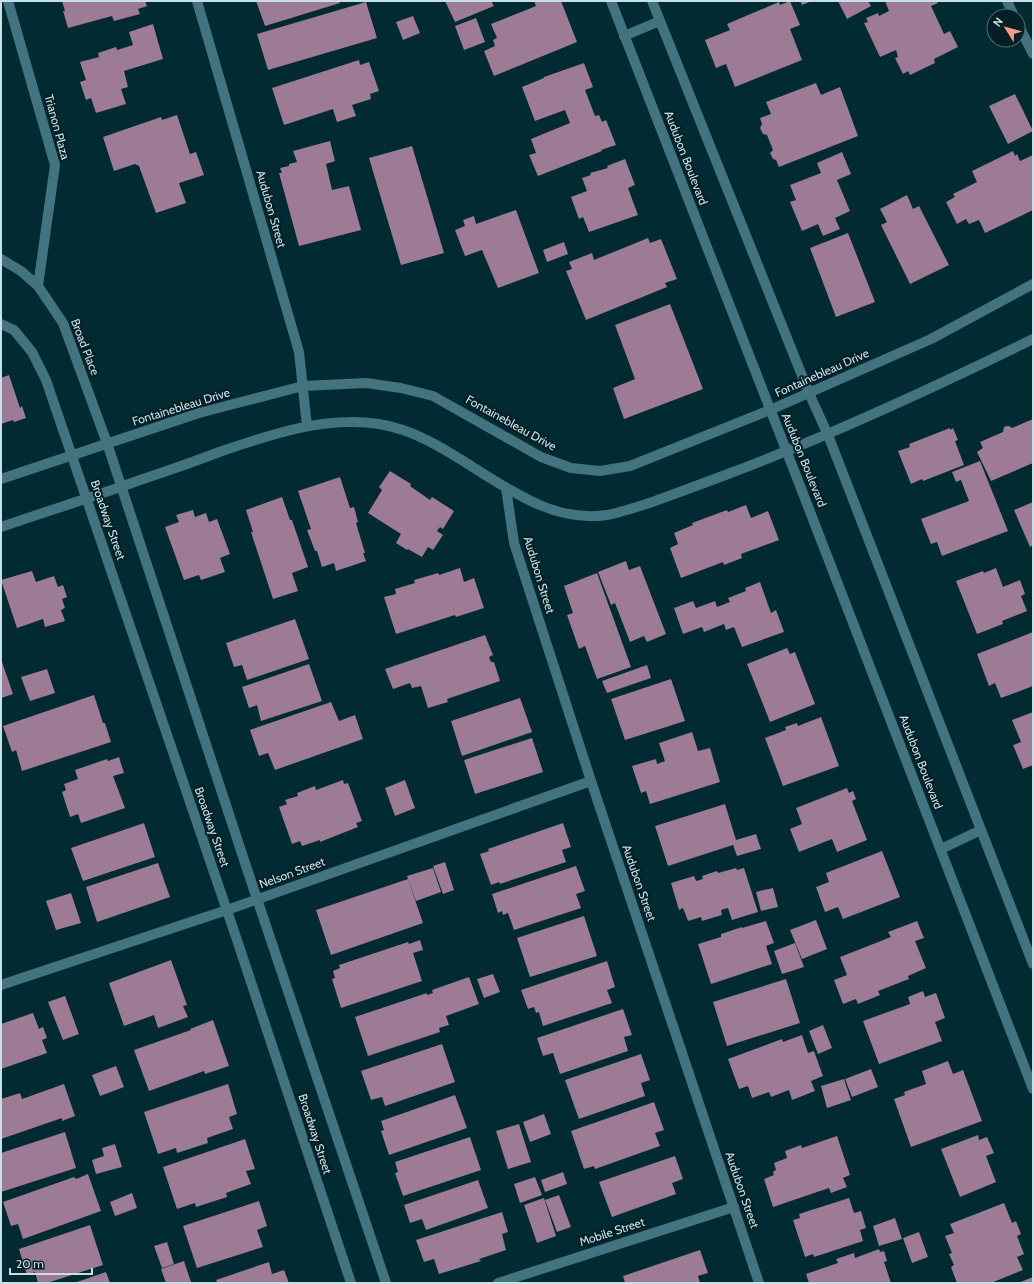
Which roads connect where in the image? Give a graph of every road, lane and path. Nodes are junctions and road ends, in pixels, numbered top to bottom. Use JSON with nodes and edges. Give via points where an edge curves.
{"nodes":[{"id":1,"x":8,"y":1,"type":"edge"},
{"id":2,"x":197,"y":1,"type":"edge"},
{"id":3,"x":611,"y":1,"type":"edge"},
{"id":4,"x":652,"y":1,"type":"edge"},
{"id":5,"x":660,"y":21,"type":"junction"},
{"id":6,"x":624,"y":36,"type":"junction"},
{"id":7,"x":1026,"y":40,"type":"edge"},
{"id":8,"x":1033,"y":54,"type":"edge"},
{"id":9,"x":1,"y":258,"type":"edge"},
{"id":10,"x":1033,"y":284,"type":"edge"},
{"id":11,"x":38,"y":286,"type":"junction"},
{"id":12,"x":1,"y":324,"type":"edge"},
{"id":13,"x":1033,"y":339,"type":"edge"},
{"id":14,"x":303,"y":386,"type":"junction"},
{"id":15,"x":808,"y":393,"type":"junction"},
{"id":16,"x":770,"y":410,"type":"junction"},
{"id":17,"x":307,"y":426,"type":"junction"},
{"id":18,"x":828,"y":435,"type":"junction"},
{"id":19,"x":107,"y":443,"type":"junction"},
{"id":20,"x":787,"y":452,"type":"junction"},
{"id":21,"x":71,"y":455,"type":"junction"},
{"id":22,"x":1,"y":480,"type":"edge"},
{"id":23,"x":122,"y":487,"type":"junction"},
{"id":24,"x":506,"y":488,"type":"junction"},
{"id":25,"x":86,"y":498,"type":"junction"},
{"id":26,"x":1,"y":527,"type":"edge"},
{"id":27,"x":591,"y":781,"type":"junction"},
{"id":28,"x":981,"y":830,"type":"junction"},
{"id":29,"x":941,"y":849,"type":"junction"},
{"id":30,"x":257,"y":899,"type":"junction"},
{"id":31,"x":227,"y":910,"type":"junction"},
{"id":32,"x":1033,"y":964,"type":"edge"},
{"id":33,"x":1,"y":985,"type":"edge"},
{"id":34,"x":1033,"y":1089,"type":"edge"},
{"id":35,"x":734,"y":1206,"type":"junction"},
{"id":36,"x":351,"y":1283,"type":"edge"},
{"id":37,"x":386,"y":1283,"type":"edge"},
{"id":38,"x":498,"y":1283,"type":"edge"},
{"id":39,"x":759,"y":1283,"type":"edge"}],
"edges":[{"from":1,"to":11,"type":"street","name":"Trianon Plaza","via":[[55,165]]},
{"from":2,"to":14,"type":"street","name":"Audubon Street","via":[[299,352]]},
{"from":3,"to":6,"type":"street","name":"Audubon Boulevard"},
{"from":4,"to":5,"type":"street"},
{"from":5,"to":6,"type":"street"},
{"from":5,"to":15,"type":"street"},
{"from":6,"to":16,"type":"street","name":"Audubon Boulevard"},
{"from":7,"to":8,"type":"street"},
{"from":9,"to":11,"type":"street","name":"Broad Place"},
{"from":10,"to":15,"type":"street","name":"Fontainebleau Drive","via":[[931,338]]},
{"from":11,"to":19,"type":"street","name":"Broad Place","via":[[63,323]]},
{"from":12,"to":21,"type":"street","name":"Broadway Street","via":[[14,330],[32,352],[46,380]]},
{"from":13,"to":18,"type":"street","via":[[951,380]]},
{"from":14,"to":16,"type":"street","name":"Fontainebleau Drive","via":[[366,383],[433,396],[541,457],[571,468],[600,471],[630,466]]},
{"from":14,"to":17,"type":"street","name":"Audubon Street"},
{"from":14,"to":19,"type":"street","name":"Fontainebleau Drive","via":[[199,413]]},
{"from":15,"to":16,"type":"street","name":"Fontainebleau Drive"},
{"from":15,"to":18,"type":"street"},
{"from":16,"to":20,"type":"street","name":"Audubon Boulevard"},
{"from":17,"to":23,"type":"street","via":[[259,438]]},
{"from":17,"to":24,"type":"street","via":[[342,421],[380,424],[408,432],[448,450]]},
{"from":18,"to":20,"type":"street"},
{"from":18,"to":28,"type":"street"},
{"from":19,"to":21,"type":"street","name":"Fontainebleau Drive"},
{"from":19,"to":23,"type":"street","name":"Broadway Street"},
{"from":20,"to":24,"type":"street","via":[[638,507],[606,515],[567,513],[540,505]]},
{"from":20,"to":29,"type":"street","name":"Audubon Boulevard"},
{"from":21,"to":22,"type":"street","name":"Fontainebleau Drive"},
{"from":21,"to":25,"type":"street","name":"Broadway Street"},
{"from":23,"to":25,"type":"street"},
{"from":23,"to":30,"type":"street","name":"Broadway Street"},
{"from":24,"to":27,"type":"street","name":"Audubon Street","via":[[514,543]]},
{"from":25,"to":26,"type":"street"},
{"from":25,"to":31,"type":"street","name":"Broadway Street"},
{"from":27,"to":30,"type":"street","name":"Nelson Street"},
{"from":27,"to":35,"type":"street","name":"Audubon Street"},
{"from":28,"to":29,"type":"street"},
{"from":28,"to":32,"type":"street"},
{"from":29,"to":34,"type":"street","name":"Audubon Boulevard"},
{"from":30,"to":31,"type":"street","name":"Nelson Street"},
{"from":30,"to":37,"type":"street","name":"Broadway Street"},
{"from":31,"to":33,"type":"street","name":"Nelson Street"},
{"from":31,"to":36,"type":"street","name":"Broadway Street"},
{"from":35,"to":38,"type":"street","name":"Mobile Street"},
{"from":35,"to":39,"type":"street","name":"Audubon Street"}]}
